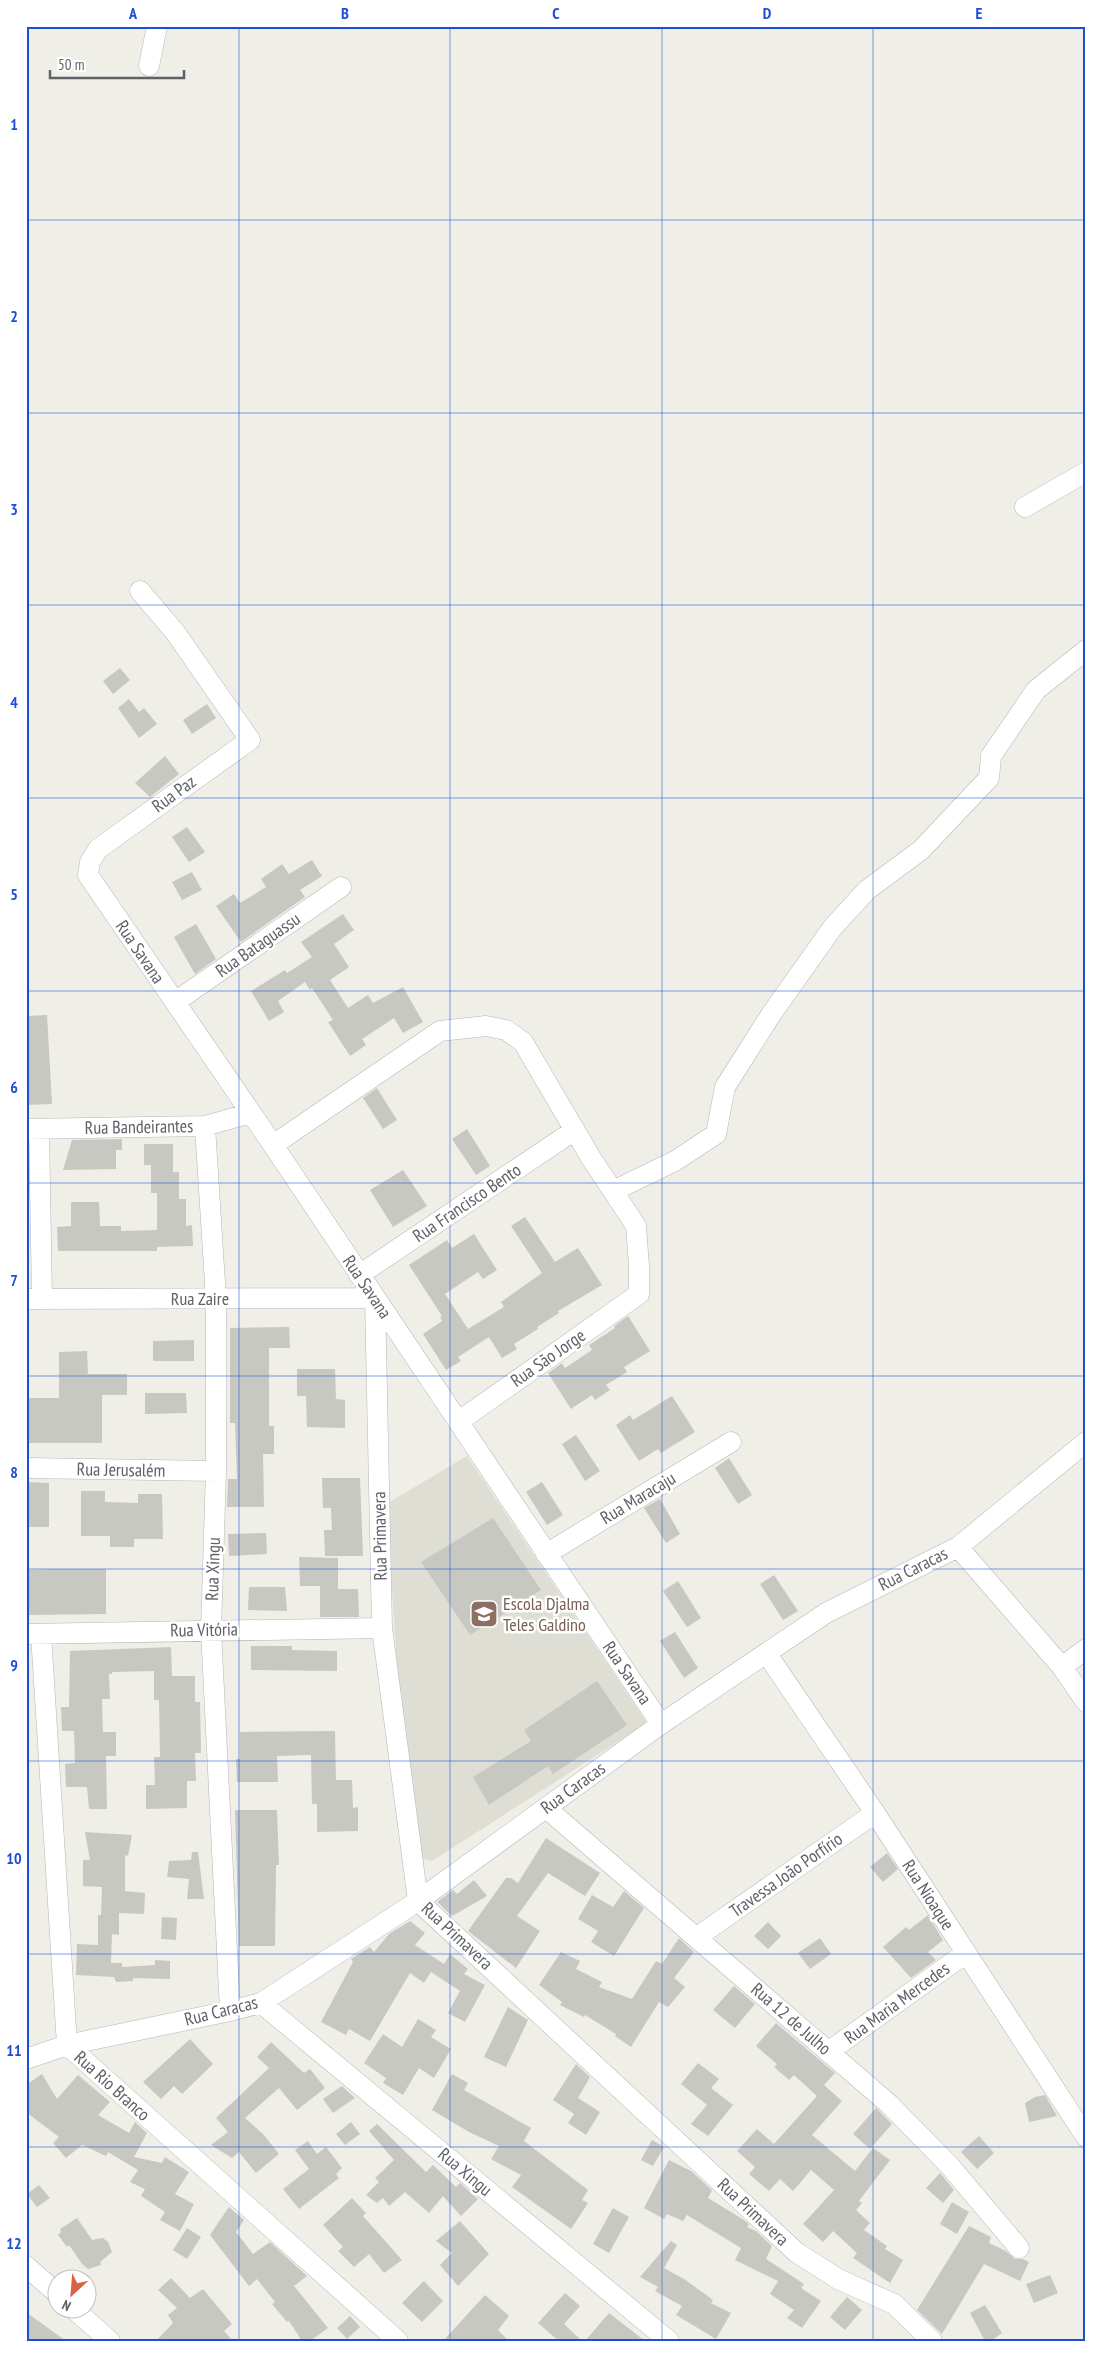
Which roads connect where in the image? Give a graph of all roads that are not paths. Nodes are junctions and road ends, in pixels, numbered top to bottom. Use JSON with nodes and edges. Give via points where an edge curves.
{"nodes":[{"id":1,"x":157,"y":26,"type":"edge"},
{"id":2,"x":149,"y":66,"type":"dead end"},
{"id":3,"x":1086,"y":472,"type":"edge"},
{"id":4,"x":1026,"y":507,"type":"dead end"},
{"id":5,"x":140,"y":591,"type":"dead end"},
{"id":6,"x":1086,"y":650,"type":"edge"},
{"id":7,"x":98,"y":849,"type":"joint"},
{"id":8,"x":341,"y":887,"type":"dead end"},
{"id":9,"x":175,"y":1002,"type":"junction"},
{"id":10,"x":251,"y":1113,"type":"junction"},
{"id":11,"x":205,"y":1126,"type":"junction"},
{"id":12,"x":33,"y":1129,"type":"edge"},
{"id":13,"x":575,"y":1130,"type":"junction"},
{"id":14,"x":273,"y":1144,"type":"junction"},
{"id":15,"x":613,"y":1191,"type":"junction"},
{"id":16,"x":359,"y":1275,"type":"junction"},
{"id":17,"x":375,"y":1298,"type":"junction"},
{"id":18,"x":34,"y":1299,"type":"edge"},
{"id":19,"x":216,"y":1299,"type":"junction"},
{"id":20,"x":458,"y":1422,"type":"junction"},
{"id":21,"x":731,"y":1442,"type":"dead end"},
{"id":22,"x":1086,"y":1442,"type":"edge"},
{"id":23,"x":26,"y":1468,"type":"edge"},
{"id":24,"x":216,"y":1471,"type":"junction"},
{"id":25,"x":958,"y":1547,"type":"junction"},
{"id":26,"x":546,"y":1554,"type":"junction"},
{"id":27,"x":382,"y":1628,"type":"junction"},
{"id":28,"x":211,"y":1630,"type":"junction"},
{"id":29,"x":34,"y":1634,"type":"edge"},
{"id":30,"x":1086,"y":1648,"type":"edge"},
{"id":31,"x":767,"y":1654,"type":"junction"},
{"id":32,"x":1062,"y":1667,"type":"junction"},
{"id":33,"x":1086,"y":1702,"type":"edge"},
{"id":34,"x":661,"y":1724,"type":"junction"},
{"id":35,"x":546,"y":1808,"type":"junction"},
{"id":36,"x":875,"y":1813,"type":"junction"},
{"id":37,"x":418,"y":1901,"type":"junction"},
{"id":38,"x":697,"y":1937,"type":"junction"},
{"id":39,"x":966,"y":1953,"type":"junction"},
{"id":40,"x":262,"y":2003,"type":"junction"},
{"id":41,"x":230,"y":2012,"type":"junction"},
{"id":42,"x":67,"y":2045,"type":"junction"},
{"id":43,"x":828,"y":2052,"type":"junction"},
{"id":44,"x":26,"y":2059,"type":"edge"},
{"id":45,"x":1086,"y":2137,"type":"edge"},
{"id":46,"x":1019,"y":2248,"type":"dead end"},
{"id":47,"x":26,"y":2266,"type":"edge"},
{"id":48,"x":48,"y":2285,"type":"edge"},
{"id":49,"x":86,"y":2320,"type":"edge"},
{"id":50,"x":110,"y":2341,"type":"edge"},
{"id":51,"x":398,"y":2341,"type":"edge"},
{"id":52,"x":669,"y":2341,"type":"edge"},
{"id":53,"x":932,"y":2341,"type":"edge"}],
"edges":[{"from":1,"to":2,"type":"street"},
{"from":3,"to":4,"type":"street"},
{"from":5,"to":7,"type":"street","name":"Rua Paz","via":[[175,632],[250,740]]},
{"from":6,"to":15,"type":"street","via":[[1036,690],[991,756],[989,778],[921,850],[867,890],[833,927],[726,1087],[716,1134],[675,1160]]},
{"from":7,"to":9,"type":"street","name":"Rua Savana","via":[[90,862],[88,875]]},
{"from":8,"to":9,"type":"street","name":"Rua Bataguassu"},
{"from":9,"to":10,"type":"street","name":"Rua Savana"},
{"from":10,"to":11,"type":"street","name":"Rua Bandeirantes"},
{"from":10,"to":14,"type":"street","name":"Rua Savana"},
{"from":11,"to":12,"type":"street","name":"Rua Bandeirantes"},
{"from":11,"to":19,"type":"street","name":"Rua Xingu"},
{"from":12,"to":18,"type":"street"},
{"from":13,"to":14,"type":"street","via":[[523,1042],[514,1034],[486,1026],[440,1030]]},
{"from":13,"to":15,"type":"street"},
{"from":13,"to":16,"type":"street","name":"Rua Francisco Bento"},
{"from":14,"to":16,"type":"street","name":"Rua Savana"},
{"from":15,"to":20,"type":"street","name":"Rua São Jorge","via":[[636,1226],[638,1294]]},
{"from":16,"to":17,"type":"street","name":"Rua Savana"},
{"from":17,"to":19,"type":"street","name":"Rua Zaire"},
{"from":17,"to":20,"type":"street","name":"Rua Savana"},
{"from":17,"to":27,"type":"street","name":"Rua Primavera"},
{"from":18,"to":19,"type":"street","name":"Rua Zaire"},
{"from":19,"to":24,"type":"street","name":"Rua Xingu"},
{"from":20,"to":26,"type":"street","name":"Rua Savana"},
{"from":21,"to":26,"type":"street","name":"Rua Maracaju"},
{"from":22,"to":25,"type":"street","name":"Rua Caracas"},
{"from":23,"to":24,"type":"street","name":"Rua Jerusalém"},
{"from":24,"to":28,"type":"street","name":"Rua Xingu"},
{"from":25,"to":31,"type":"street","name":"Rua Caracas","via":[[826,1614]]},
{"from":25,"to":32,"type":"street"},
{"from":26,"to":34,"type":"street","name":"Rua Savana"},
{"from":27,"to":28,"type":"street","name":"Rua Vitória"},
{"from":27,"to":37,"type":"street","name":"Rua Primavera"},
{"from":28,"to":29,"type":"street","name":"Rua Vitória"},
{"from":28,"to":41,"type":"street","name":"Rua Xingu"},
{"from":29,"to":42,"type":"street","name":"Rua Rio Branco"},
{"from":30,"to":32,"type":"street"},
{"from":31,"to":34,"type":"street","name":"Rua Caracas"},
{"from":31,"to":36,"type":"street","name":"Rua Nioaque"},
{"from":32,"to":33,"type":"street"},
{"from":34,"to":35,"type":"street","name":"Rua Caracas"},
{"from":35,"to":37,"type":"street","name":"Rua Caracas"},
{"from":35,"to":38,"type":"street","name":"Rua 12 de Julho"},
{"from":36,"to":38,"type":"street","name":"Travessa João Porfírio"},
{"from":36,"to":39,"type":"street","name":"Rua Nioaque"},
{"from":37,"to":40,"type":"street","name":"Rua Caracas"},
{"from":37,"to":53,"type":"street","name":"Rua Primavera","via":[[796,2252],[838,2279],[894,2304]]},
{"from":38,"to":43,"type":"street","name":"Rua 12 de Julho"},
{"from":39,"to":43,"type":"street","name":"Rua Maria Mercedes"},
{"from":39,"to":45,"type":"street","name":"Rua Nioaque"},
{"from":40,"to":41,"type":"street","name":"Rua Caracas"},
{"from":40,"to":52,"type":"street","name":"Rua Xingu"},
{"from":41,"to":42,"type":"street","name":"Rua Caracas"},
{"from":42,"to":44,"type":"street","name":"Rua Caracas"},
{"from":42,"to":51,"type":"street","name":"Rua Rio Branco"},
{"from":43,"to":46,"type":"street","name":"Rua 12 de Julho","via":[[889,2104],[949,2164]]},
{"from":47,"to":48,"type":"street"},
{"from":49,"to":50,"type":"street"}]}
